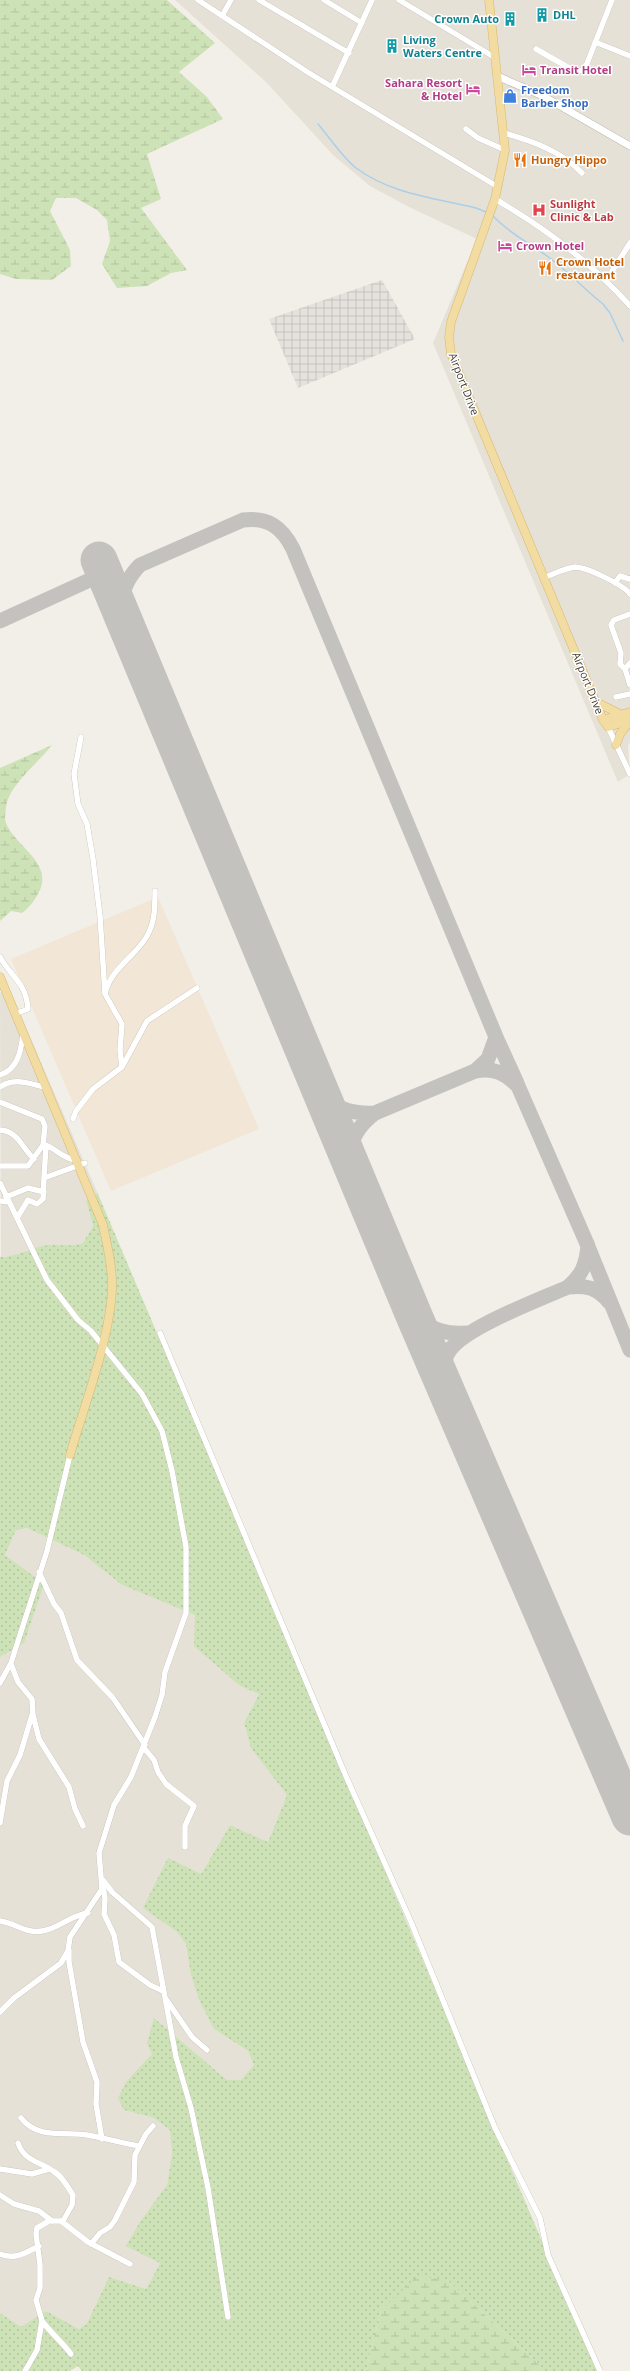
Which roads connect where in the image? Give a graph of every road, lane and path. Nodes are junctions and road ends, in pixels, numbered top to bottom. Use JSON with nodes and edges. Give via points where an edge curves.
{"nodes":[{"id":1,"x":198,"y":0,"type":"edge"},
{"id":2,"x":231,"y":0,"type":"edge"},
{"id":3,"x":259,"y":0,"type":"edge"},
{"id":4,"x":324,"y":0,"type":"edge"},
{"id":5,"x":372,"y":0,"type":"edge"},
{"id":6,"x":399,"y":0,"type":"edge"},
{"id":7,"x":489,"y":0,"type":"edge"},
{"id":8,"x":612,"y":0,"type":"edge"},
{"id":9,"x":222,"y":16,"type":"junction"},
{"id":10,"x":362,"y":23,"type":"junction"},
{"id":11,"x":596,"y":42,"type":"junction"},
{"id":12,"x":536,"y":50,"type":"dead end"},
{"id":13,"x":349,"y":52,"type":"junction"},
{"id":14,"x":630,"y":56,"type":"edge"},
{"id":15,"x":494,"y":57,"type":"junction"},
{"id":16,"x":497,"y":76,"type":"junction"},
{"id":17,"x":333,"y":86,"type":"junction"},
{"id":18,"x":466,"y":129,"type":"dead end"},
{"id":19,"x":504,"y":133,"type":"junction"},
{"id":20,"x":630,"y":146,"type":"edge"},
{"id":21,"x":505,"y":150,"type":"junction"},
{"id":22,"x":582,"y":173,"type":"dead end"},
{"id":23,"x":498,"y":188,"type":"junction"},
{"id":24,"x":495,"y":199,"type":"junction"},
{"id":25,"x":630,"y":243,"type":"edge"},
{"id":26,"x":606,"y":281,"type":"junction"},
{"id":27,"x":630,"y":306,"type":"edge"},
{"id":28,"x":545,"y":577,"type":"junction"},
{"id":29,"x":630,"y":579,"type":"edge"},
{"id":30,"x":615,"y":583,"type":"junction"},
{"id":31,"x":630,"y":594,"type":"edge"},
{"id":32,"x":630,"y":614,"type":"edge"},
{"id":33,"x":630,"y":663,"type":"edge"},
{"id":34,"x":625,"y":669,"type":"junction"},
{"id":35,"x":630,"y":685,"type":"edge"},
{"id":36,"x":630,"y":694,"type":"edge"},
{"id":37,"x":616,"y":697,"type":"dead end"},
{"id":38,"x":596,"y":702,"type":"junction"},
{"id":39,"x":626,"y":713,"type":"edge"},
{"id":40,"x":603,"y":720,"type":"junction"},
{"id":41,"x":630,"y":721,"type":"edge"},
{"id":42,"x":608,"y":728,"type":"junction"},
{"id":43,"x":81,"y":737,"type":"dead end"},
{"id":44,"x":616,"y":745,"type":"junction"},
{"id":45,"x":630,"y":774,"type":"edge"},
{"id":46,"x":155,"y":891,"type":"dead end"},
{"id":47,"x":0,"y":957,"type":"edge"},
{"id":48,"x":0,"y":977,"type":"edge"},
{"id":49,"x":197,"y":988,"type":"dead end"},
{"id":50,"x":105,"y":994,"type":"junction"},
{"id":51,"x":20,"y":1012,"type":"dead end"},
{"id":52,"x":23,"y":1032,"type":"junction"},
{"id":53,"x":122,"y":1067,"type":"junction"},
{"id":54,"x":0,"y":1075,"type":"edge"},
{"id":55,"x":0,"y":1087,"type":"edge"},
{"id":56,"x":45,"y":1087,"type":"junction"},
{"id":57,"x":0,"y":1102,"type":"edge"},
{"id":58,"x":73,"y":1119,"type":"dead end"},
{"id":59,"x":0,"y":1130,"type":"edge"},
{"id":60,"x":45,"y":1145,"type":"junction"},
{"id":61,"x":34,"y":1159,"type":"junction"},
{"id":62,"x":76,"y":1162,"type":"junction"},
{"id":63,"x":85,"y":1162,"type":"dead end"},
{"id":64,"x":0,"y":1166,"type":"edge"},
{"id":65,"x":44,"y":1178,"type":"junction"},
{"id":66,"x":0,"y":1183,"type":"edge"},
{"id":67,"x":44,"y":1192,"type":"junction"},
{"id":68,"x":8,"y":1200,"type":"junction"},
{"id":69,"x":0,"y":1201,"type":"edge"},
{"id":70,"x":17,"y":1218,"type":"junction"},
{"id":71,"x":160,"y":1333,"type":"dead end"},
{"id":72,"x":102,"y":1345,"type":"junction"},
{"id":73,"x":70,"y":1455,"type":"joint"},
{"id":74,"x":39,"y":1572,"type":"junction"},
{"id":75,"x":11,"y":1663,"type":"junction"},
{"id":76,"x":0,"y":1683,"type":"edge"},
{"id":77,"x":33,"y":1714,"type":"junction"},
{"id":78,"x":144,"y":1746,"type":"junction"},
{"id":79,"x":0,"y":1824,"type":"edge"},
{"id":80,"x":83,"y":1826,"type":"dead end"},
{"id":81,"x":184,"y":1847,"type":"dead end"},
{"id":82,"x":101,"y":1876,"type":"junction"},
{"id":83,"x":103,"y":1886,"type":"junction"},
{"id":84,"x":88,"y":1912,"type":"junction"},
{"id":85,"x":0,"y":1921,"type":"edge"},
{"id":86,"x":69,"y":1947,"type":"junction"},
{"id":87,"x":163,"y":1991,"type":"junction"},
{"id":88,"x":166,"y":1999,"type":"junction"},
{"id":89,"x":0,"y":2012,"type":"edge"},
{"id":90,"x":207,"y":2050,"type":"dead end"},
{"id":91,"x":21,"y":2118,"type":"dead end"},
{"id":92,"x":153,"y":2126,"type":"dead end"},
{"id":93,"x":102,"y":2139,"type":"junction"},
{"id":94,"x":18,"y":2143,"type":"dead end"},
{"id":95,"x":139,"y":2146,"type":"junction"},
{"id":96,"x":0,"y":2168,"type":"edge"},
{"id":97,"x":49,"y":2169,"type":"junction"},
{"id":98,"x":0,"y":2195,"type":"edge"},
{"id":99,"x":52,"y":2221,"type":"junction"},
{"id":100,"x":61,"y":2221,"type":"junction"},
{"id":101,"x":91,"y":2244,"type":"junction"},
{"id":102,"x":39,"y":2246,"type":"junction"},
{"id":103,"x":0,"y":2254,"type":"edge"},
{"id":104,"x":130,"y":2264,"type":"dead end"},
{"id":105,"x":228,"y":2317,"type":"dead end"},
{"id":106,"x":42,"y":2321,"type":"junction"},
{"id":107,"x":71,"y":2354,"type":"dead end"},
{"id":108,"x":25,"y":2371,"type":"edge"},
{"id":109,"x":600,"y":2371,"type":"edge"}],
"edges":[{"from":1,"to":9,"type":"street"},
{"from":2,"to":9,"type":"street"},
{"from":3,"to":13,"type":"street"},
{"from":4,"to":10,"type":"street"},
{"from":5,"to":10,"type":"street"},
{"from":6,"to":15,"type":"street"},
{"from":7,"to":15,"type":"main road","name":"Airport Drive"},
{"from":8,"to":11,"type":"street"},
{"from":9,"to":17,"type":"street"},
{"from":10,"to":13,"type":"street"},
{"from":11,"to":12,"type":"street","via":[[582,71],[571,70]]},
{"from":11,"to":14,"type":"street"},
{"from":13,"to":17,"type":"street"},
{"from":15,"to":16,"type":"main road","name":"Airport Drive"},
{"from":16,"to":19,"type":"main road","name":"Airport Drive"},
{"from":16,"to":20,"type":"street","via":[[543,96]]},
{"from":17,"to":23,"type":"street"},
{"from":18,"to":21,"type":"street","via":[[478,138]]},
{"from":19,"to":21,"type":"main road","name":"Airport Drive"},
{"from":19,"to":22,"type":"street","via":[[544,147],[570,161]]},
{"from":21,"to":23,"type":"main road","name":"Airport Drive"},
{"from":23,"to":24,"type":"main road","name":"Airport Drive"},
{"from":24,"to":26,"type":"street","via":[[580,255]]},
{"from":24,"to":28,"type":"main road","name":"Airport Drive","via":[[454,312],[450,347],[475,413]]},
{"from":25,"to":26,"type":"street"},
{"from":26,"to":27,"type":"street"},
{"from":28,"to":30,"type":"street","via":[[575,567]]},
{"from":28,"to":38,"type":"main road","name":"Airport Drive"},
{"from":29,"to":30,"type":"street","via":[[620,576]]},
{"from":30,"to":31,"type":"street"},
{"from":32,"to":34,"type":"street","via":[[614,620],[611,625],[621,653],[620,664]]},
{"from":33,"to":34,"type":"street"},
{"from":34,"to":35,"type":"street"},
{"from":36,"to":37,"type":"street"},
{"from":38,"to":39,"type":"main road"},
{"from":38,"to":40,"type":"main road","name":"Airport Drive"},
{"from":39,"to":40,"type":"main road"},
{"from":40,"to":42,"type":"main road","name":"Airport Drive"},
{"from":41,"to":42,"type":"main road"},
{"from":41,"to":44,"type":"main road","via":[[620,734]]},
{"from":42,"to":44,"type":"street"},
{"from":43,"to":50,"type":"street","via":[[74,774],[78,804],[87,824],[93,859]]},
{"from":44,"to":45,"type":"street"},
{"from":46,"to":50,"type":"street","via":[[155,912],[150,931],[113,976]]},
{"from":47,"to":51,"type":"street","via":[[8,970],[19,980],[25,994],[28,1009]]},
{"from":48,"to":52,"type":"main road"},
{"from":49,"to":53,"type":"street","via":[[147,1022]]},
{"from":50,"to":53,"type":"street","via":[[122,1024]]},
{"from":52,"to":54,"type":"street","via":[[14,1066]]},
{"from":52,"to":56,"type":"main road"},
{"from":53,"to":58,"type":"street","via":[[93,1089]]},
{"from":55,"to":56,"type":"street","via":[[18,1081]]},
{"from":56,"to":62,"type":"main road"},
{"from":57,"to":60,"type":"street","via":[[42,1119],[45,1126]]},
{"from":59,"to":61,"type":"street","via":[[17,1137],[26,1152]]},
{"from":60,"to":61,"type":"street"},
{"from":60,"to":62,"type":"street","via":[[62,1157]]},
{"from":60,"to":65,"type":"street"},
{"from":61,"to":64,"type":"street","via":[[25,1167]]},
{"from":62,"to":63,"type":"street"},
{"from":62,"to":65,"type":"street"},
{"from":62,"to":72,"type":"main road","via":[[103,1225],[108,1253],[112,1288]]},
{"from":65,"to":67,"type":"street"},
{"from":66,"to":68,"type":"street"},
{"from":67,"to":68,"type":"street","via":[[28,1188]]},
{"from":67,"to":70,"type":"street","via":[[43,1199],[37,1204],[28,1200],[25,1202]]},
{"from":68,"to":69,"type":"street"},
{"from":68,"to":70,"type":"street"},
{"from":70,"to":72,"type":"street","via":[[37,1262],[54,1291]]},
{"from":71,"to":109,"type":"street","via":[[496,2128],[540,2218],[548,2255]]},
{"from":72,"to":73,"type":"main road"},
{"from":72,"to":78,"type":"street","via":[[142,1394],[162,1431],[186,1547],[186,1613],[165,1672],[162,1695]]},
{"from":73,"to":74,"type":"street"},
{"from":74,"to":75,"type":"street"},
{"from":74,"to":78,"type":"street","via":[[61,1613],[77,1660],[113,1698]]},
{"from":75,"to":76,"type":"street"},
{"from":75,"to":77,"type":"street","via":[[18,1682],[32,1699]]},
{"from":77,"to":79,"type":"street","via":[[20,1755],[8,1781]]},
{"from":77,"to":80,"type":"street","via":[[39,1739],[69,1787]]},
{"from":78,"to":81,"type":"street","via":[[166,1784],[194,1806],[185,1826]]},
{"from":78,"to":82,"type":"street","via":[[131,1777],[113,1808],[99,1856]]},
{"from":82,"to":83,"type":"street"},
{"from":82,"to":87,"type":"street","via":[[112,1892],[152,1927]]},
{"from":83,"to":84,"type":"street"},
{"from":83,"to":87,"type":"street","via":[[104,1914],[114,1935],[119,1962],[150,1985]]},
{"from":84,"to":85,"type":"street","via":[[75,1915],[56,1927],[42,1931],[27,1931]]},
{"from":84,"to":86,"type":"street","via":[[70,1937]]},
{"from":86,"to":89,"type":"street","via":[[61,1963],[14,1998]]},
{"from":86,"to":93,"type":"street","via":[[69,1962],[83,2042],[97,2082],[96,2104]]},
{"from":87,"to":88,"type":"street"},
{"from":88,"to":90,"type":"street","via":[[192,2037]]},
{"from":88,"to":105,"type":"street","via":[[176,2057],[191,2108],[208,2188]]},
{"from":91,"to":93,"type":"street","via":[[28,2126],[44,2134],[86,2135]]},
{"from":92,"to":95,"type":"street"},
{"from":93,"to":95,"type":"street"},
{"from":94,"to":97,"type":"street","via":[[21,2151],[33,2162]]},
{"from":95,"to":101,"type":"street","via":[[135,2155],[136,2174],[131,2190],[110,2227],[100,2233]]},
{"from":96,"to":97,"type":"street","via":[[32,2174]]},
{"from":97,"to":100,"type":"street","via":[[63,2181],[73,2195],[72,2205]]},
{"from":98,"to":99,"type":"street","via":[[14,2204],[39,2211]]},
{"from":99,"to":100,"type":"street"},
{"from":99,"to":102,"type":"street","via":[[38,2228],[36,2234]]},
{"from":100,"to":101,"type":"street"},
{"from":101,"to":104,"type":"street"},
{"from":102,"to":103,"type":"street","via":[[10,2258]]},
{"from":102,"to":106,"type":"street","via":[[40,2288],[36,2300]]},
{"from":106,"to":107,"type":"street"},
{"from":106,"to":108,"type":"street","via":[[37,2350]]}]}
